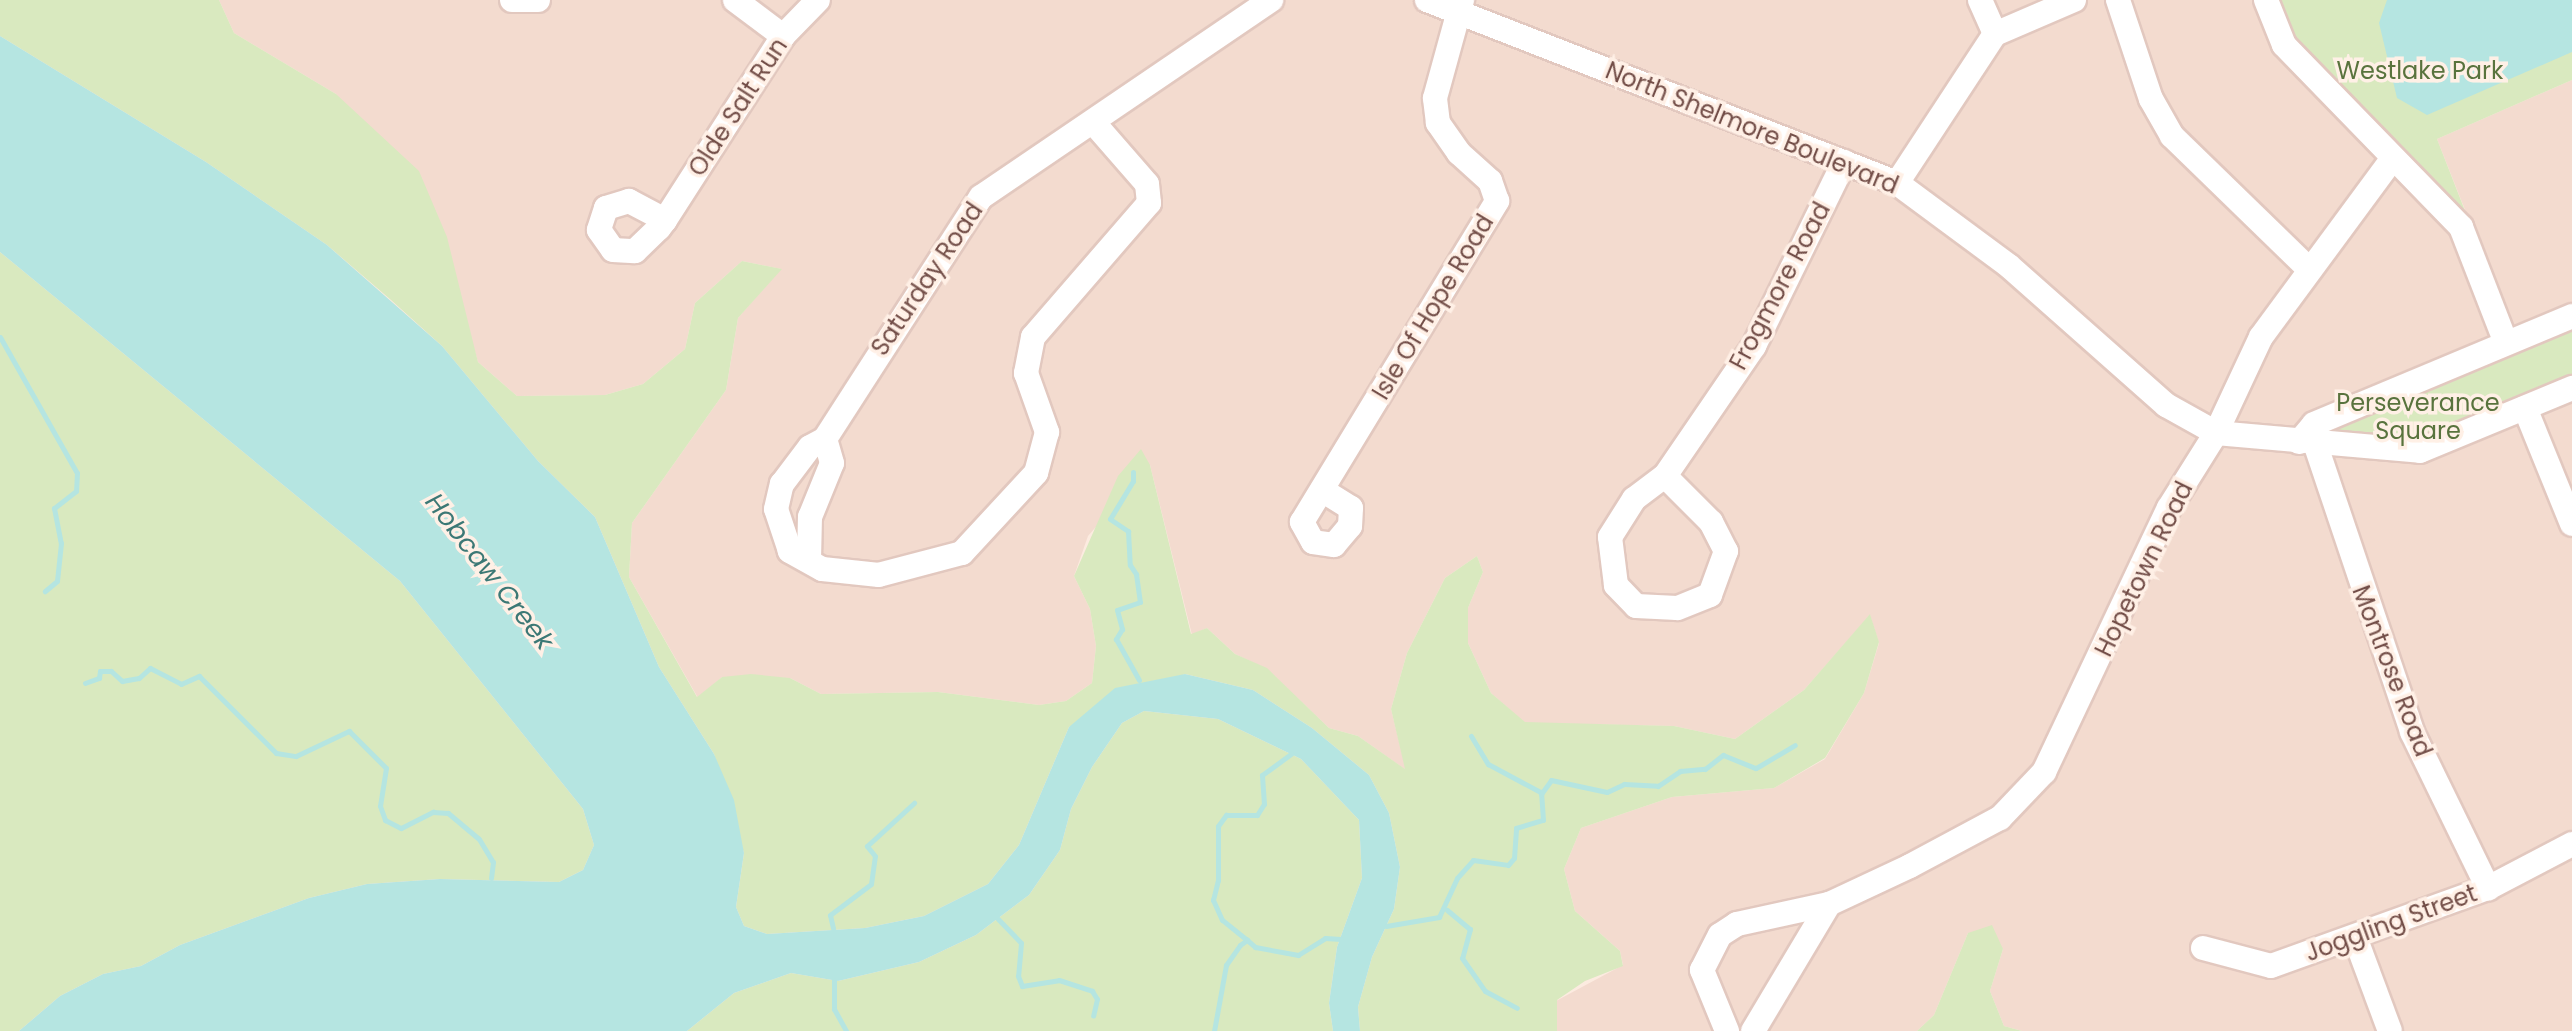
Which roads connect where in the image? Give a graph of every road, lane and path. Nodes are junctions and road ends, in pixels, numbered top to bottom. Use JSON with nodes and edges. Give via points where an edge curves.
{"nodes":[{"id":1,"x":512,"y":0,"type":"edge"},
{"id":2,"x":538,"y":0,"type":"edge"},
{"id":3,"x":735,"y":0,"type":"edge"},
{"id":4,"x":818,"y":0,"type":"edge"},
{"id":5,"x":1271,"y":0,"type":"edge"},
{"id":6,"x":1427,"y":0,"type":"edge"},
{"id":7,"x":1980,"y":0,"type":"edge"},
{"id":8,"x":2074,"y":0,"type":"edge"},
{"id":9,"x":2118,"y":0,"type":"edge"},
{"id":10,"x":2266,"y":0,"type":"edge"},
{"id":11,"x":1461,"y":6,"type":"edge"},
{"id":12,"x":1995,"y":34,"type":"junction"},
{"id":13,"x":783,"y":36,"type":"junction"},
{"id":14,"x":1093,"y":122,"type":"junction"},
{"id":15,"x":2393,"y":158,"type":"junction"},
{"id":16,"x":1844,"y":162,"type":"junction"},
{"id":17,"x":1897,"y":183,"type":"junction"},
{"id":18,"x":665,"y":220,"type":"dead end"},
{"id":19,"x":2310,"y":270,"type":"junction"},
{"id":20,"x":2572,"y":316,"type":"edge"},
{"id":21,"x":2506,"y":343,"type":"junction"},
{"id":22,"x":2572,"y":388,"type":"edge"},
{"id":23,"x":2525,"y":408,"type":"junction"},
{"id":24,"x":2216,"y":433,"type":"junction"},
{"id":25,"x":825,"y":439,"type":"junction"},
{"id":26,"x":2307,"y":444,"type":"junction"},
{"id":27,"x":1665,"y":476,"type":"junction"},
{"id":28,"x":1322,"y":489,"type":"dead end"},
{"id":29,"x":2572,"y":524,"type":"edge"},
{"id":30,"x":809,"y":560,"type":"junction"},
{"id":31,"x":2572,"y":844,"type":"edge"},
{"id":32,"x":2488,"y":888,"type":"junction"},
{"id":33,"x":1829,"y":904,"type":"junction"},
{"id":34,"x":2355,"y":937,"type":"junction"},
{"id":35,"x":2203,"y":948,"type":"dead end"},
{"id":36,"x":1727,"y":1031,"type":"edge"},
{"id":37,"x":1753,"y":1031,"type":"edge"},
{"id":38,"x":2390,"y":1031,"type":"edge"}],
"edges":[{"from":1,"to":2,"type":"street"},
{"from":3,"to":13,"type":"street"},
{"from":4,"to":13,"type":"street","name":"Olde Salt Run"},
{"from":5,"to":14,"type":"street","name":"Saturday Road"},
{"from":6,"to":11,"type":"street","name":"North Shelmore Boulevard"},
{"from":7,"to":12,"type":"street"},
{"from":8,"to":12,"type":"street"},
{"from":9,"to":19,"type":"street","via":[[2151,99],[2172,136]]},
{"from":10,"to":15,"type":"street","via":[[2284,45]]},
{"from":11,"to":16,"type":"street","name":"North Shelmore Boulevard"},
{"from":11,"to":28,"type":"street","name":"Isle Of Hope Road","via":[[1435,98],[1438,123],[1459,153],[1490,181],[1497,201]]},
{"from":12,"to":17,"type":"street"},
{"from":13,"to":18,"type":"street","name":"Olde Salt Run"},
{"from":14,"to":25,"type":"street","name":"Saturday Road","via":[[981,197]]},
{"from":14,"to":30,"type":"street","name":"Saturday Road","via":[[1147,184],[1149,203],[1033,337],[1026,373],[1047,432],[1036,473],[962,553],[878,575],[822,569]]},
{"from":15,"to":19,"type":"street","name":"Hopetown Road"},
{"from":15,"to":21,"type":"street","via":[[2467,235]]},
{"from":16,"to":17,"type":"street","name":"North Shelmore Boulevard"},
{"from":16,"to":27,"type":"street","name":"Frogmore Road","via":[[1754,346]]},
{"from":17,"to":24,"type":"street","name":"North Shelmore Boulevard","via":[[2009,266],[2166,405]]},
{"from":19,"to":24,"type":"street","name":"Hopetown Road","via":[[2261,337]]},
{"from":20,"to":21,"type":"street"},
{"from":21,"to":26,"type":"street","via":[[2314,424]]},
{"from":22,"to":23,"type":"street","name":"North Shelmore Boulevard"},
{"from":23,"to":26,"type":"street","name":"North Shelmore Boulevard","via":[[2420,451]]},
{"from":23,"to":29,"type":"street"},
{"from":24,"to":26,"type":"street","name":"North Shelmore Boulevard"},
{"from":24,"to":33,"type":"street","name":"Hopetown Road","via":[[2169,508],[2044,772],[2000,818]]},
{"from":25,"to":30,"type":"street","via":[[832,463],[810,517]]},
{"from":25,"to":30,"type":"street","name":"Saturday Road","via":[[792,467],[778,495],[783,540]]},
{"from":26,"to":32,"type":"street","name":"Montrose Road","via":[[2412,732]]},
{"from":27,"to":27,"type":"street","name":"Frogmore Road","via":[[1711,522],[1726,551],[1710,595],[1677,608],[1636,606],[1616,585],[1610,537],[1634,499]]},
{"from":31,"to":32,"type":"street","name":"Joggling Street"},
{"from":32,"to":34,"type":"street","name":"Joggling Street"},
{"from":33,"to":36,"type":"street","name":"Hopetown Road","via":[[1737,924],[1720,934],[1702,970]]},
{"from":33,"to":37,"type":"street"},
{"from":34,"to":35,"type":"street","name":"Joggling Street","via":[[2271,966]]},
{"from":34,"to":38,"type":"street"}]}
